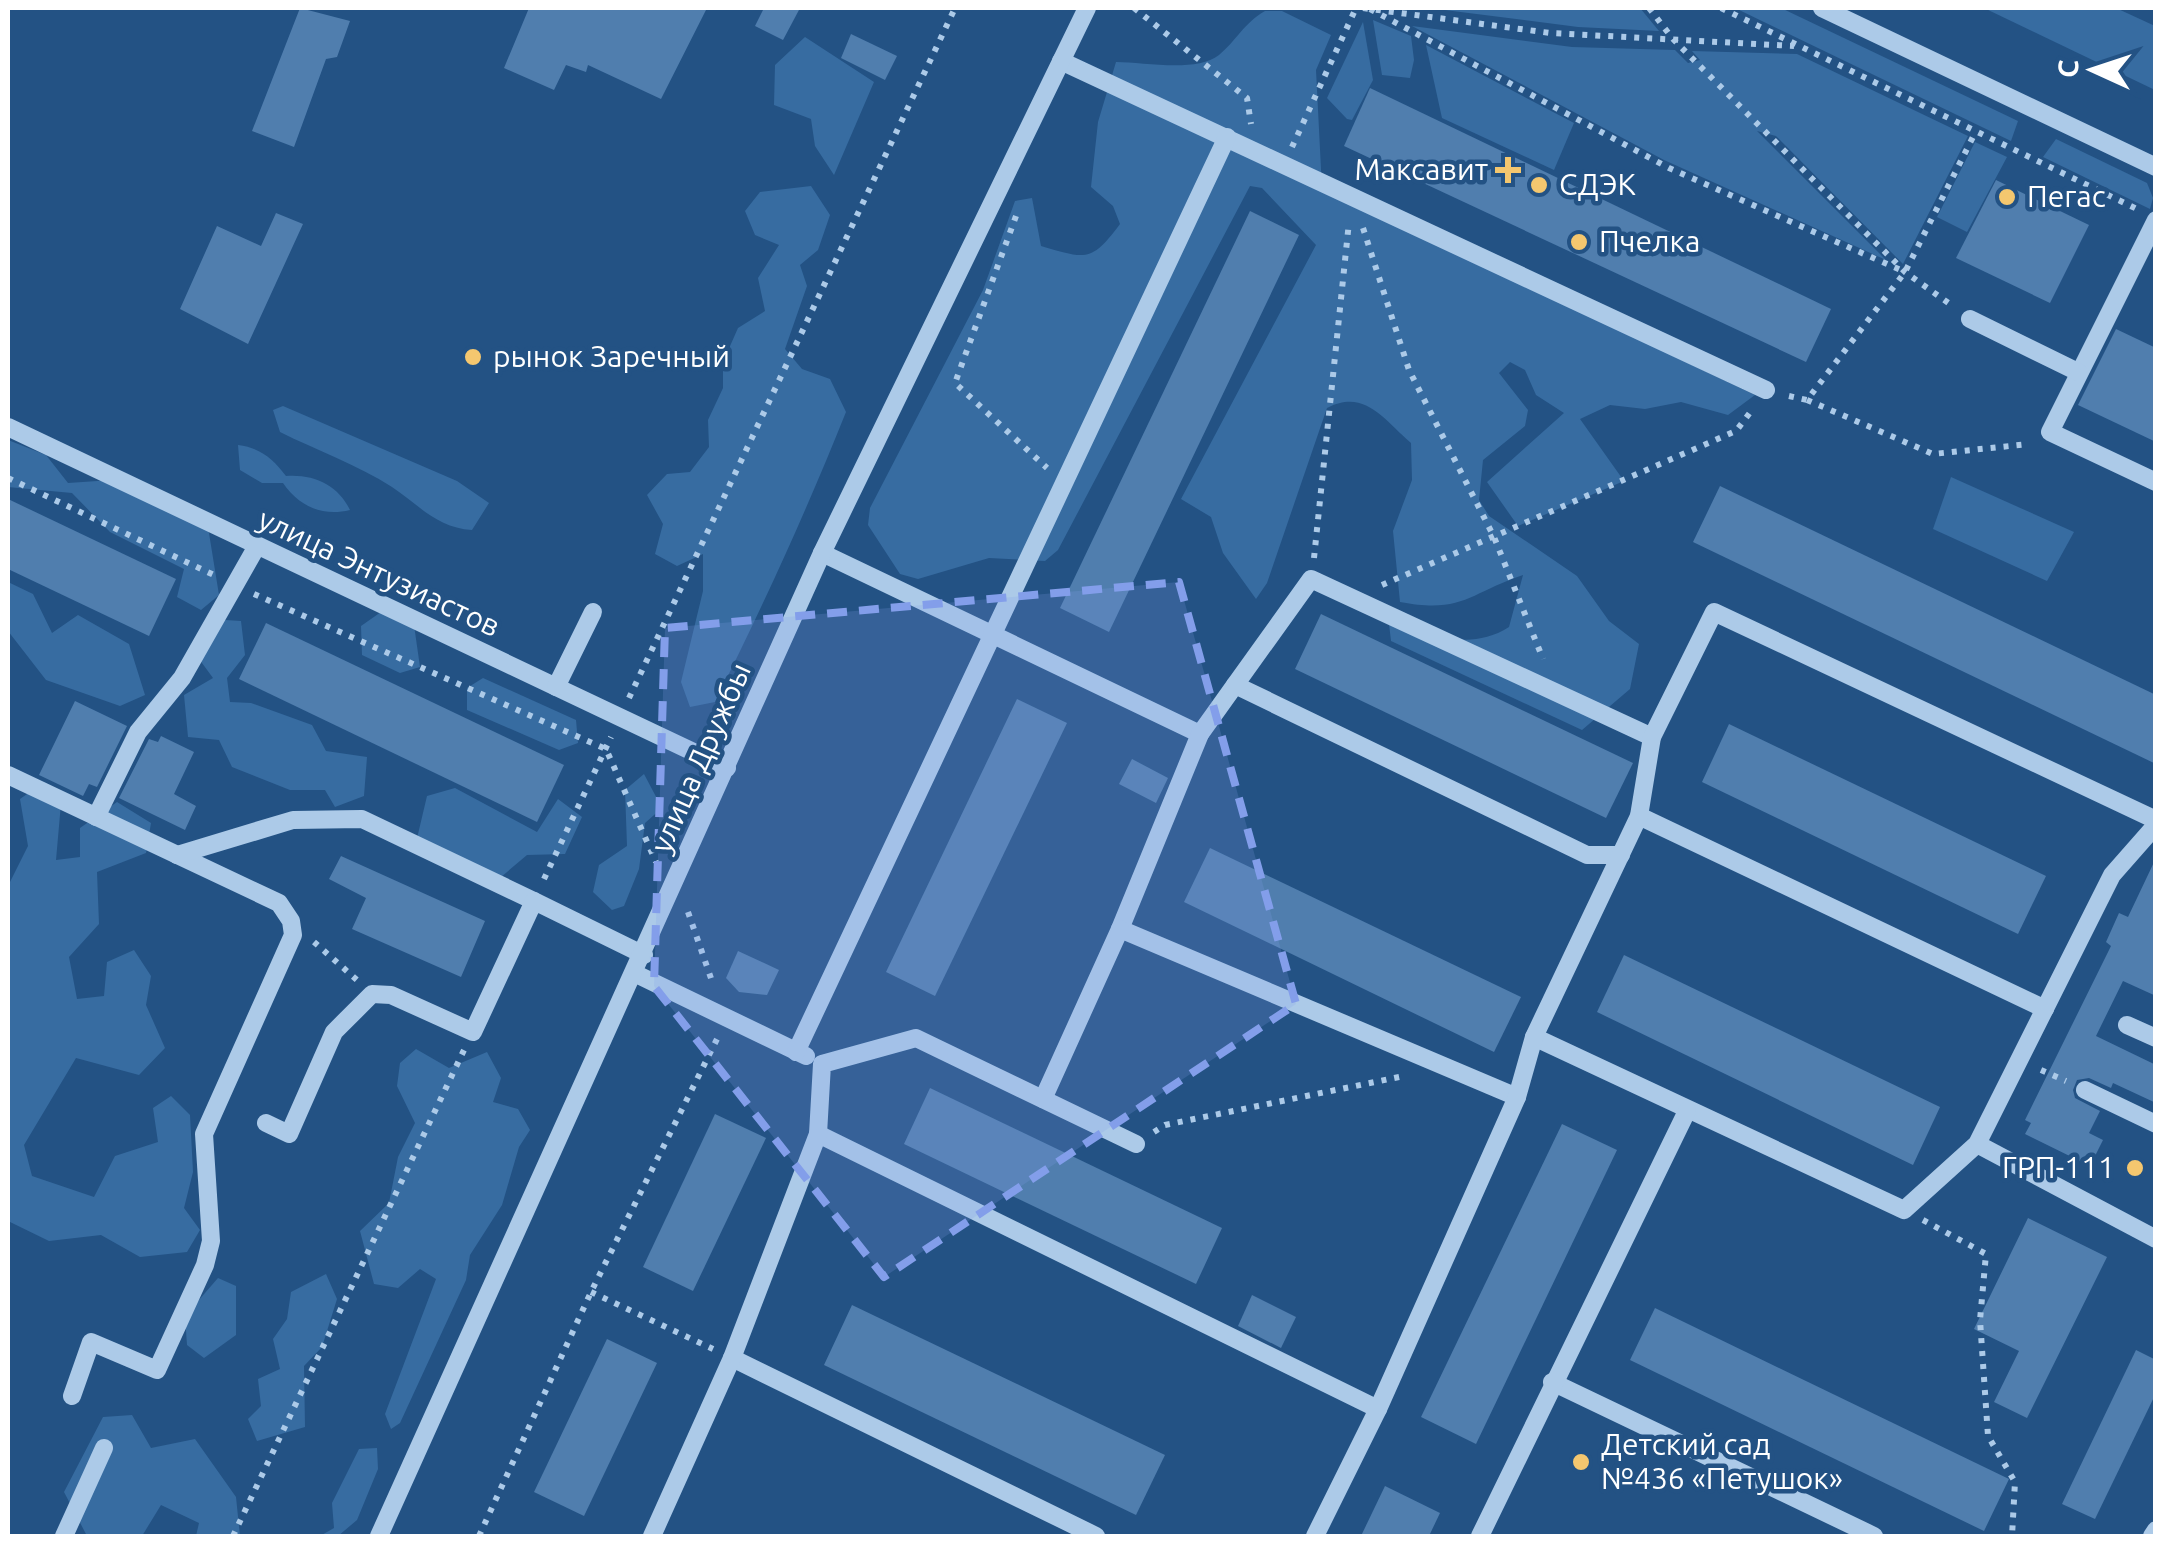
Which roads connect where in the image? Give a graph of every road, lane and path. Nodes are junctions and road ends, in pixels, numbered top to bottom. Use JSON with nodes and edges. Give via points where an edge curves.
{"nodes":[{"id":1,"x":956,"y":8,"type":"edge"},
{"id":2,"x":1087,"y":8,"type":"edge"},
{"id":3,"x":1134,"y":8,"type":"edge"},
{"id":4,"x":1363,"y":8,"type":"edge"},
{"id":5,"x":1650,"y":8,"type":"edge"},
{"id":6,"x":1722,"y":8,"type":"edge"},
{"id":7,"x":1822,"y":8,"type":"edge"},
{"id":8,"x":1673,"y":38,"type":"junction"},
{"id":9,"x":1800,"y":46,"type":"junction"},
{"id":10,"x":1062,"y":61,"type":"junction"},
{"id":11,"x":1976,"y":131,"type":"junction"},
{"id":12,"x":1227,"y":137,"type":"junction"},
{"id":13,"x":1255,"y":150,"type":"junction"},
{"id":14,"x":1284,"y":163,"type":"junction"},
{"id":15,"x":2156,"y":167,"type":"edge"},
{"id":16,"x":1352,"y":193,"type":"junction"},
{"id":17,"x":1021,"y":206,"type":"dead end"},
{"id":18,"x":2156,"y":219,"type":"edge"},
{"id":19,"x":1905,"y":272,"type":"junction"},
{"id":20,"x":1970,"y":318,"type":"joint"},
{"id":21,"x":2078,"y":372,"type":"junction"},
{"id":22,"x":1766,"y":390,"type":"junction"},
{"id":23,"x":1807,"y":400,"type":"junction"},
{"id":24,"x":8,"y":428,"type":"edge"},
{"id":25,"x":2050,"y":432,"type":"junction"},
{"id":26,"x":8,"y":478,"type":"edge"},
{"id":27,"x":2156,"y":482,"type":"edge"},
{"id":28,"x":1062,"y":483,"type":"junction"},
{"id":29,"x":1494,"y":536,"type":"junction"},
{"id":30,"x":257,"y":546,"type":"junction"},
{"id":31,"x":822,"y":553,"type":"junction"},
{"id":32,"x":1311,"y":579,"type":"junction"},
{"id":33,"x":234,"y":585,"type":"junction"},
{"id":34,"x":1354,"y":598,"type":"junction"},
{"id":35,"x":592,"y":612,"type":"dead end"},
{"id":36,"x":992,"y":632,"type":"junction"},
{"id":37,"x":1234,"y":685,"type":"junction"},
{"id":38,"x":556,"y":687,"type":"junction"},
{"id":39,"x":1556,"y":692,"type":"junction"},
{"id":40,"x":620,"y":717,"type":"junction"},
{"id":41,"x":1200,"y":734,"type":"junction"},
{"id":42,"x":1652,"y":737,"type":"junction"},
{"id":43,"x":606,"y":749,"type":"junction"},
{"id":44,"x":726,"y":768,"type":"junction"},
{"id":45,"x":8,"y":775,"type":"edge"},
{"id":46,"x":96,"y":816,"type":"junction"},
{"id":47,"x":1639,"y":816,"type":"junction"},
{"id":48,"x":2156,"y":823,"type":"edge"},
{"id":49,"x":177,"y":855,"type":"junction"},
{"id":50,"x":1621,"y":856,"type":"junction"},
{"id":51,"x":678,"y":878,"type":"junction"},
{"id":52,"x":534,"y":901,"type":"junction"},
{"id":53,"x":291,"y":920,"type":"junction"},
{"id":54,"x":1120,"y":930,"type":"junction"},
{"id":55,"x":644,"y":955,"type":"junction"},
{"id":56,"x":636,"y":974,"type":"junction"},
{"id":57,"x":372,"y":994,"type":"junction"},
{"id":58,"x":2045,"y":1009,"type":"junction"},
{"id":59,"x":727,"y":1018,"type":"junction"},
{"id":60,"x":2127,"y":1025,"type":"dead end"},
{"id":61,"x":473,"y":1032,"type":"junction"},
{"id":62,"x":1534,"y":1037,"type":"junction"},
{"id":63,"x":2156,"y":1038,"type":"edge"},
{"id":64,"x":796,"y":1052,"type":"junction"},
{"id":65,"x":2021,"y":1060,"type":"junction"},
{"id":66,"x":822,"y":1064,"type":"junction"},
{"id":67,"x":1448,"y":1067,"type":"junction"},
{"id":68,"x":2085,"y":1090,"type":"joint"},
{"id":69,"x":1517,"y":1098,"type":"junction"},
{"id":70,"x":1044,"y":1099,"type":"junction"},
{"id":71,"x":1686,"y":1110,"type":"junction"},
{"id":72,"x":266,"y":1123,"type":"dead end"},
{"id":73,"x":2156,"y":1124,"type":"edge"},
{"id":74,"x":818,"y":1134,"type":"junction"},
{"id":75,"x":1136,"y":1144,"type":"joint"},
{"id":76,"x":1977,"y":1144,"type":"junction"},
{"id":77,"x":1904,"y":1210,"type":"junction"},
{"id":78,"x":2156,"y":1239,"type":"edge"},
{"id":79,"x":591,"y":1292,"type":"junction"},
{"id":80,"x":732,"y":1358,"type":"junction"},
{"id":81,"x":1552,"y":1382,"type":"junction"},
{"id":82,"x":72,"y":1396,"type":"dead end"},
{"id":83,"x":1378,"y":1409,"type":"junction"},
{"id":84,"x":104,"y":1448,"type":"dead end"},
{"id":85,"x":64,"y":1536,"type":"edge"},
{"id":86,"x":233,"y":1536,"type":"edge"},
{"id":87,"x":379,"y":1536,"type":"edge"},
{"id":88,"x":478,"y":1536,"type":"edge"},
{"id":89,"x":652,"y":1536,"type":"edge"},
{"id":90,"x":1096,"y":1536,"type":"edge"},
{"id":91,"x":1315,"y":1536,"type":"edge"},
{"id":92,"x":1480,"y":1536,"type":"edge"},
{"id":93,"x":1874,"y":1536,"type":"edge"},
{"id":94,"x":2012,"y":1536,"type":"edge"}],
"edges":[{"from":1,"to":40,"type":"path"},
{"from":2,"to":10,"type":"street","name":"улица Дружбы"},
{"from":3,"to":13,"type":"path","via":[[1247,98]]},
{"from":4,"to":8,"type":"path","via":[[1550,33]]},
{"from":4,"to":14,"type":"path"},
{"from":4,"to":19,"type":"path","via":[[1668,168]]},
{"from":5,"to":8,"type":"path"},
{"from":6,"to":9,"type":"path"},
{"from":7,"to":15,"type":"street"},
{"from":8,"to":9,"type":"path"},
{"from":8,"to":19,"type":"path"},
{"from":9,"to":11,"type":"path"},
{"from":10,"to":12,"type":"street"},
{"from":10,"to":31,"type":"street","name":"улица Дружбы"},
{"from":11,"to":18,"type":"path"},
{"from":11,"to":19,"type":"path"},
{"from":12,"to":13,"type":"street"},
{"from":12,"to":28,"type":"street"},
{"from":13,"to":14,"type":"street"},
{"from":14,"to":16,"type":"street"},
{"from":16,"to":22,"type":"street"},
{"from":16,"to":29,"type":"path","via":[[1410,370]]},
{"from":16,"to":32,"type":"path"},
{"from":17,"to":28,"type":"path","via":[[955,384]]},
{"from":18,"to":21,"type":"street"},
{"from":19,"to":20,"type":"path"},
{"from":19,"to":23,"type":"path"},
{"from":20,"to":21,"type":"street"},
{"from":21,"to":25,"type":"street"},
{"from":22,"to":23,"type":"path"},
{"from":22,"to":29,"type":"path","via":[[1736,432]]},
{"from":23,"to":25,"type":"path","via":[[1933,454],[2046,442]]},
{"from":24,"to":30,"type":"street","name":"улица Энтузиастов"},
{"from":25,"to":27,"type":"street"},
{"from":26,"to":33,"type":"path"},
{"from":28,"to":36,"type":"street"},
{"from":29,"to":34,"type":"path"},
{"from":29,"to":39,"type":"path"},
{"from":30,"to":33,"type":"street"},
{"from":30,"to":38,"type":"street","name":"улица Энтузиастов"},
{"from":31,"to":36,"type":"street"},
{"from":31,"to":44,"type":"street","name":"улица Дружбы"},
{"from":32,"to":34,"type":"street"},
{"from":32,"to":37,"type":"street"},
{"from":33,"to":43,"type":"path"},
{"from":33,"to":46,"type":"street","via":[[182,678],[138,732]]},
{"from":34,"to":39,"type":"street"},
{"from":35,"to":38,"type":"street"},
{"from":36,"to":41,"type":"street"},
{"from":36,"to":64,"type":"street"},
{"from":37,"to":41,"type":"street"},
{"from":37,"to":50,"type":"street","via":[[1587,855]]},
{"from":38,"to":40,"type":"street","name":"улица Энтузиастов"},
{"from":39,"to":42,"type":"street"},
{"from":40,"to":43,"type":"path"},
{"from":40,"to":44,"type":"street","name":"улица Энтузиастов"},
{"from":41,"to":54,"type":"street"},
{"from":42,"to":47,"type":"street"},
{"from":42,"to":48,"type":"street","via":[[1714,612]]},
{"from":43,"to":51,"type":"path","via":[[658,868]]},
{"from":43,"to":52,"type":"path"},
{"from":44,"to":51,"type":"street","name":"улица Дружбы"},
{"from":45,"to":46,"type":"street"},
{"from":46,"to":49,"type":"street"},
{"from":47,"to":50,"type":"street"},
{"from":47,"to":58,"type":"street"},
{"from":48,"to":58,"type":"street","via":[[2112,875]]},
{"from":49,"to":52,"type":"street","via":[[293,820],[362,819]]},
{"from":49,"to":53,"type":"street","via":[[280,903]]},
{"from":50,"to":62,"type":"street"},
{"from":51,"to":55,"type":"street","name":"улица Дружбы"},
{"from":51,"to":59,"type":"path","via":[[698,889],[686,917]]},
{"from":52,"to":55,"type":"street"},
{"from":52,"to":61,"type":"street"},
{"from":53,"to":57,"type":"path"},
{"from":53,"to":82,"type":"street","via":[[293,935],[204,1134],[211,1241],[157,1370],[91,1342]]},
{"from":54,"to":67,"type":"street"},
{"from":54,"to":70,"type":"street"},
{"from":55,"to":56,"type":"street","name":"улица Дружбы"},
{"from":56,"to":59,"type":"street"},
{"from":56,"to":87,"type":"street","name":"улица Дружбы"},
{"from":57,"to":61,"type":"street","via":[[391,995]]},
{"from":57,"to":72,"type":"street","via":[[334,1032],[289,1134]]},
{"from":58,"to":65,"type":"street"},
{"from":59,"to":64,"type":"street"},
{"from":59,"to":79,"type":"path"},
{"from":60,"to":63,"type":"street"},
{"from":61,"to":86,"type":"path"},
{"from":62,"to":69,"type":"street"},
{"from":62,"to":71,"type":"street"},
{"from":64,"to":66,"type":"street"},
{"from":65,"to":68,"type":"path"},
{"from":65,"to":76,"type":"street"},
{"from":66,"to":70,"type":"street","via":[[916,1038]]},
{"from":66,"to":74,"type":"street"},
{"from":67,"to":69,"type":"street"},
{"from":67,"to":75,"type":"path","via":[[1164,1124]]},
{"from":68,"to":73,"type":"street"},
{"from":69,"to":83,"type":"street"},
{"from":70,"to":75,"type":"street"},
{"from":71,"to":77,"type":"street"},
{"from":71,"to":81,"type":"street"},
{"from":74,"to":80,"type":"street"},
{"from":74,"to":83,"type":"street"},
{"from":76,"to":77,"type":"street"},
{"from":76,"to":78,"type":"street"},
{"from":77,"to":94,"type":"path","via":[[1986,1254],[1980,1320],[1988,1436],[2015,1482]]},
{"from":79,"to":80,"type":"path"},
{"from":79,"to":88,"type":"path"},
{"from":80,"to":89,"type":"street"},
{"from":80,"to":90,"type":"street"},
{"from":81,"to":92,"type":"street"},
{"from":81,"to":93,"type":"street"},
{"from":83,"to":91,"type":"street"},
{"from":84,"to":85,"type":"street"}]}
